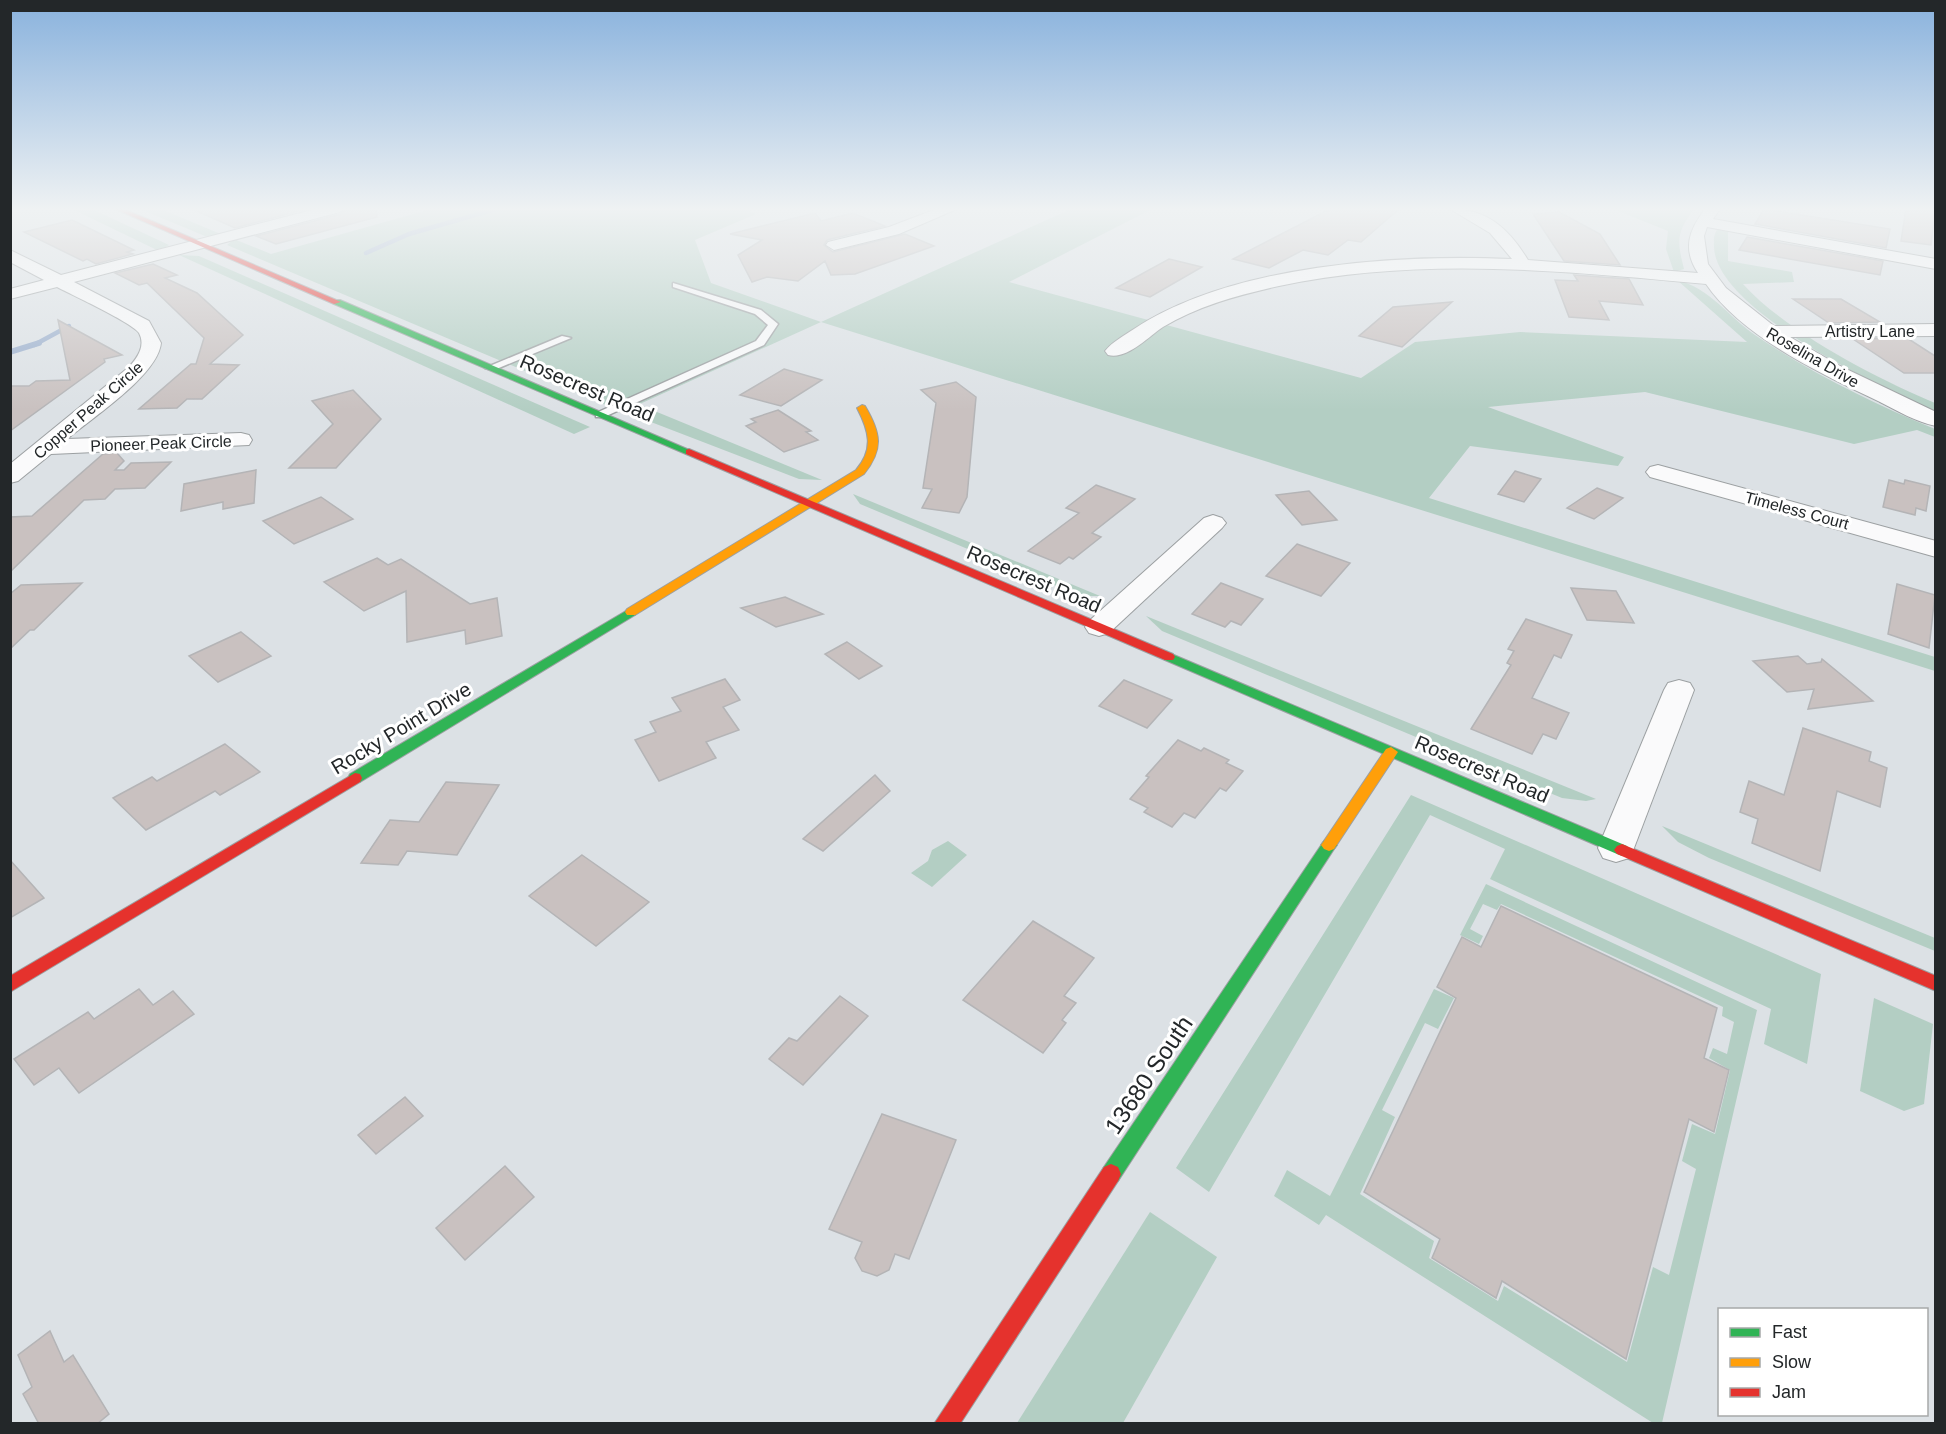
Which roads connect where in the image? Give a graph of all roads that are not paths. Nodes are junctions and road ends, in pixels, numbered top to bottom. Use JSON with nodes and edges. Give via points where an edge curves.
{"nodes":[{"id":1,"x":50,"y":276,"type":"edge"},
{"id":2,"x":79,"y":276,"type":"edge"},
{"id":3,"x":275,"y":276,"type":"edge"},
{"id":4,"x":1306,"y":276,"type":"edge"},
{"id":5,"x":1672,"y":276,"type":"edge"},
{"id":6,"x":1706,"y":276,"type":"edge"},
{"id":7,"x":1708,"y":279,"type":"junction"},
{"id":8,"x":60,"y":281,"type":"junction"},
{"id":9,"x":676,"y":285,"type":"dead end"},
{"id":10,"x":10,"y":294,"type":"edge"},
{"id":11,"x":1935,"y":330,"type":"edge"},
{"id":12,"x":1768,"y":332,"type":"junction"},
{"id":13,"x":567,"y":338,"type":"dead end"},
{"id":14,"x":1115,"y":351,"type":"dead end"},
{"id":15,"x":490,"y":368,"type":"junction"},
{"id":16,"x":862,"y":408,"type":"dead end"},
{"id":17,"x":600,"y":415,"type":"junction"},
{"id":18,"x":1935,"y":420,"type":"edge"},
{"id":19,"x":241,"y":440,"type":"dead end"},
{"id":20,"x":46,"y":447,"type":"junction"},
{"id":21,"x":1658,"y":472,"type":"dead end"},
{"id":22,"x":10,"y":476,"type":"edge"},
{"id":23,"x":812,"y":505,"type":"junction"},
{"id":24,"x":1213,"y":523,"type":"dead end"},
{"id":25,"x":1935,"y":549,"type":"edge"},
{"id":26,"x":1099,"y":627,"type":"junction"},
{"id":27,"x":1679,"y":690,"type":"dead end"},
{"id":28,"x":1391,"y":752,"type":"junction"},
{"id":29,"x":1616,"y":848,"type":"junction"},
{"id":30,"x":1935,"y":984,"type":"edge"},
{"id":31,"x":10,"y":985,"type":"edge"},
{"id":32,"x":946,"y":1424,"type":"edge"}],
"edges":[{"from":1,"to":8,"type":"street"},
{"from":2,"to":8,"type":"street"},
{"from":3,"to":15,"type":"main road","name":"Rosecrest Road"},
{"from":4,"to":14,"type":"street","via":[[1219,297],[1173,314]]},
{"from":5,"to":7,"type":"street"},
{"from":6,"to":7,"type":"street","name":"Roselina Drive"},
{"from":7,"to":12,"type":"street","name":"Roselina Drive"},
{"from":8,"to":10,"type":"street"},
{"from":8,"to":20,"type":"street","name":"Copper Peak Circle","via":[[142,325],[152,345],[136,371]]},
{"from":9,"to":17,"type":"lane","via":[[758,312],[773,324],[760,343]]},
{"from":11,"to":12,"type":"street","name":"Artistry Lane"},
{"from":12,"to":18,"type":"street","name":"Roselina Drive","via":[[1818,364]]},
{"from":13,"to":15,"type":"lane"},
{"from":15,"to":17,"type":"main road","name":"Rosecrest Road"},
{"from":16,"to":23,"type":"main road","name":"Rocky Point Drive","via":[[877,437],[871,460],[859,474]]},
{"from":17,"to":23,"type":"main road","name":"Rosecrest Road"},
{"from":19,"to":20,"type":"street","name":"Pioneer Peak Circle"},
{"from":20,"to":22,"type":"street","name":"Copper Peak Circle"},
{"from":21,"to":25,"type":"street","name":"Timeless Court"},
{"from":23,"to":26,"type":"main road","name":"Rosecrest Road"},
{"from":23,"to":31,"type":"main road","name":"Rocky Point Drive"},
{"from":24,"to":26,"type":"street"},
{"from":26,"to":28,"type":"main road","name":"Rosecrest Road"},
{"from":27,"to":29,"type":"street"},
{"from":28,"to":29,"type":"main road","name":"Rosecrest Road"},
{"from":28,"to":32,"type":"main road","name":"13680 South"},
{"from":29,"to":30,"type":"main road","name":"Rosecrest Road"}]}
